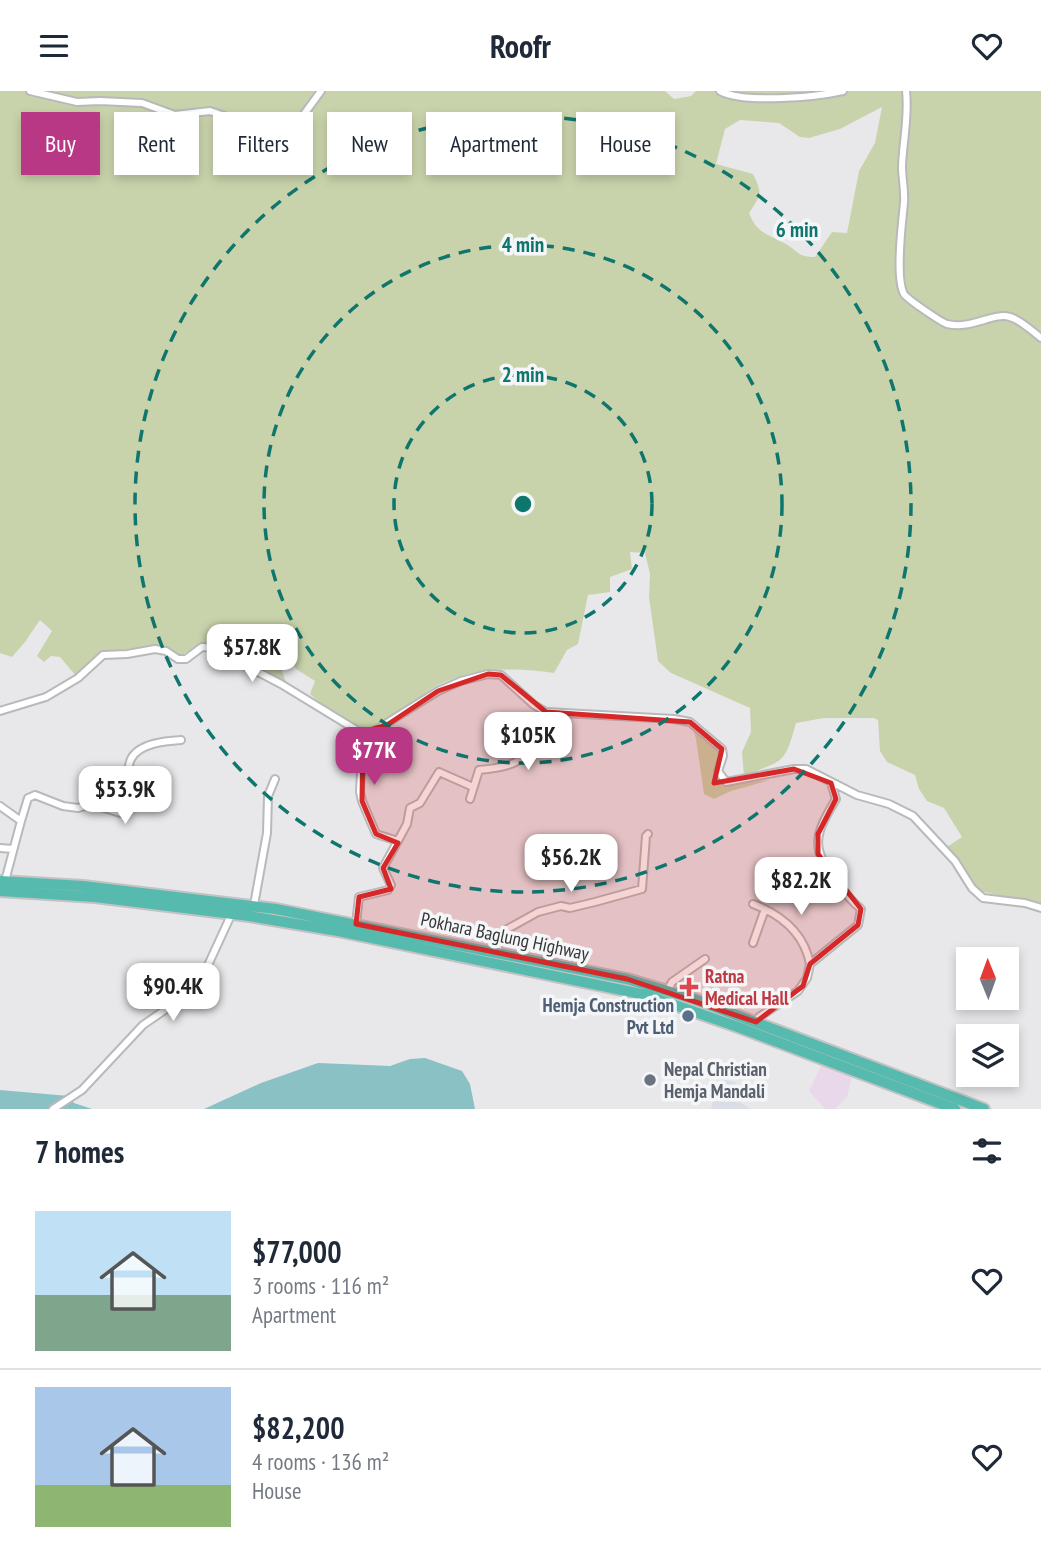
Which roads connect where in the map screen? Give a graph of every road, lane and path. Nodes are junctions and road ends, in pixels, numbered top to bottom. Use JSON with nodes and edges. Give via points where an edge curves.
{"nodes":[{"id":1,"x":30,"y":91,"type":"edge"},
{"id":2,"x":321,"y":91,"type":"edge"},
{"id":3,"x":720,"y":91,"type":"edge"},
{"id":4,"x":843,"y":91,"type":"edge"},
{"id":5,"x":906,"y":91,"type":"edge"},
{"id":6,"x":1041,"y":338,"type":"edge"},
{"id":7,"x":0,"y":711,"type":"edge"},
{"id":8,"x":546,"y":712,"type":"junction"},
{"id":9,"x":363,"y":732,"type":"junction"},
{"id":10,"x":181,"y":740,"type":"dead end"},
{"id":11,"x":275,"y":779,"type":"dead end"},
{"id":12,"x":831,"y":783,"type":"junction"},
{"id":13,"x":473,"y":787,"type":"junction"},
{"id":14,"x":470,"y":799,"type":"dead end"},
{"id":15,"x":0,"y":805,"type":"edge"},
{"id":16,"x":20,"y":821,"type":"junction"},
{"id":17,"x":648,"y":834,"type":"dead end"},
{"id":18,"x":398,"y":841,"type":"junction"},
{"id":19,"x":0,"y":848,"type":"edge"},
{"id":20,"x":13,"y":849,"type":"junction"},
{"id":21,"x":2,"y":885,"type":"edge"},
{"id":22,"x":753,"y":904,"type":"dead end"},
{"id":23,"x":254,"y":905,"type":"junction"},
{"id":24,"x":1041,"y":908,"type":"edge"},
{"id":25,"x":765,"y":909,"type":"junction"},
{"id":26,"x":232,"y":913,"type":"junction"},
{"id":27,"x":356,"y":924,"type":"junction"},
{"id":28,"x":753,"y":943,"type":"dead end"},
{"id":29,"x":498,"y":952,"type":"junction"},
{"id":30,"x":705,"y":959,"type":"dead end"},
{"id":31,"x":810,"y":964,"type":"junction"},
{"id":32,"x":667,"y":991,"type":"junction"},
{"id":33,"x":756,"y":1023,"type":"junction"},
{"id":34,"x":53,"y":1109,"type":"edge"},
{"id":35,"x":955,"y":1109,"type":"edge"},
{"id":36,"x":984,"y":1109,"type":"edge"}],
"edges":[{"from":1,"to":2,"type":"street","via":[[77,102],[142,103],[175,115],[210,111],[256,127],[302,117]]},
{"from":3,"to":4,"type":"street","via":[[773,99]]},
{"from":5,"to":6,"type":"street","via":[[902,292],[947,324],[1012,317]]},
{"from":7,"to":9,"type":"street","via":[[46,697],[78,678],[103,655],[155,649],[186,659],[210,646]]},
{"from":8,"to":9,"type":"street","via":[[501,675],[488,674],[438,691],[387,725]]},
{"from":8,"to":12,"type":"street","via":[[690,722],[722,749],[718,771],[726,782],[806,769]]},
{"from":8,"to":13,"type":"street","via":[[523,759],[515,765],[479,770]]},
{"from":9,"to":18,"type":"street","via":[[362,801],[376,834]]},
{"from":10,"to":16,"type":"street","via":[[141,748],[130,760],[120,813],[92,804],[63,806],[35,795],[28,799]]},
{"from":11,"to":23,"type":"street","via":[[268,796],[267,833]]},
{"from":12,"to":24,"type":"street","via":[[913,816],[983,898]]},
{"from":12,"to":31,"type":"street","via":[[836,799],[818,834],[818,854],[825,869],[861,909],[859,925]]},
{"from":13,"to":14,"type":"street"},
{"from":13,"to":18,"type":"street","via":[[439,772],[421,803],[410,808]]},
{"from":15,"to":16,"type":"street"},
{"from":16,"to":20,"type":"street"},
{"from":17,"to":29,"type":"street","via":[[642,889],[538,912],[502,932]]},
{"from":18,"to":27,"type":"street","via":[[383,868],[391,885],[388,890],[359,897]]},
{"from":19,"to":20,"type":"street"},
{"from":20,"to":21,"type":"street"},
{"from":21,"to":23,"type":"highway","name":"Pokhara Baglung Highway","via":[[94,887]]},
{"from":21,"to":26,"type":"highway","name":"Pokhara Baglung Highway"},
{"from":22,"to":25,"type":"street"},
{"from":23,"to":27,"type":"highway","name":"Pokhara Baglung Highway"},
{"from":25,"to":28,"type":"street"},
{"from":25,"to":31,"type":"street","via":[[798,933]]},
{"from":26,"to":34,"type":"street","via":[[203,976],[188,994],[143,1025],[82,1090]]},
{"from":26,"to":35,"type":"highway","name":"Pokhara Baglung Highway","via":[[665,1000]]},
{"from":27,"to":29,"type":"highway","name":"Pokhara Baglung Highway"},
{"from":29,"to":32,"type":"highway","name":"Pokhara Baglung Highway"},
{"from":30,"to":32,"type":"street","via":[[672,982]]},
{"from":31,"to":33,"type":"street","via":[[803,986]]},
{"from":32,"to":33,"type":"highway","name":"Pokhara Baglung Highway"},
{"from":33,"to":36,"type":"highway","name":"Pokhara Baglung Highway"}]}
